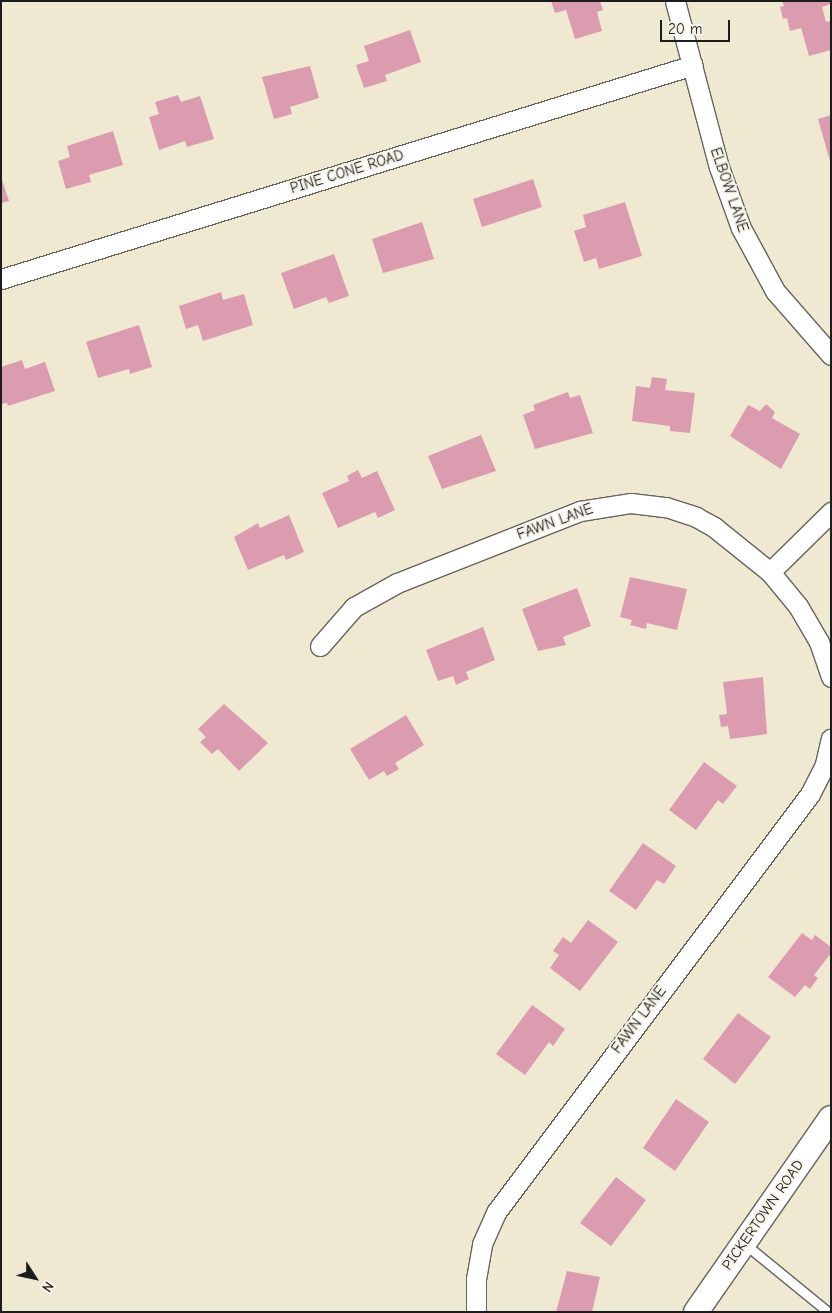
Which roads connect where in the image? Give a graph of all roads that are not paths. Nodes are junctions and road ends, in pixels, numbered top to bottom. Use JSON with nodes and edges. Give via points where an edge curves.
{"nodes":[{"id":1,"x":675,"y":1,"type":"edge"},
{"id":2,"x":693,"y":65,"type":"junction"},
{"id":3,"x":1,"y":279,"type":"edge"},
{"id":4,"x":831,"y":355,"type":"edge"},
{"id":5,"x":831,"y":512,"type":"edge"},
{"id":6,"x":770,"y":572,"type":"junction"},
{"id":7,"x":320,"y":646,"type":"dead end"},
{"id":8,"x":831,"y":677,"type":"edge"},
{"id":9,"x":831,"y":740,"type":"edge"},
{"id":10,"x":831,"y":1118,"type":"edge"},
{"id":11,"x":744,"y":1243,"type":"junction"},
{"id":12,"x":476,"y":1312,"type":"edge"},
{"id":13,"x":696,"y":1312,"type":"edge"},
{"id":14,"x":828,"y":1312,"type":"edge"}],
"edges":[{"from":1,"to":2,"type":"street","name":"ELBOW LANE"},
{"from":2,"to":3,"type":"street","name":"PINE CONE ROAD"},
{"from":2,"to":4,"type":"street","name":"ELBOW LANE","via":[[718,167],[741,228],[775,291]]},
{"from":5,"to":6,"type":"street"},
{"from":6,"to":7,"type":"street","name":"FAWN LANE","via":[[726,535],[696,517],[666,507],[631,503],[598,507],[397,583],[354,607]]},
{"from":6,"to":8,"type":"street","name":"FAWN LANE","via":[[798,606],[819,642]]},
{"from":9,"to":12,"type":"street","name":"FAWN LANE","via":[[825,764],[810,794],[497,1211],[482,1244],[476,1278]]},
{"from":10,"to":11,"type":"street","name":"PICKERTOWN ROAD"},
{"from":11,"to":13,"type":"street","name":"PICKERTOWN ROAD"},
{"from":11,"to":14,"type":"lane"}]}
